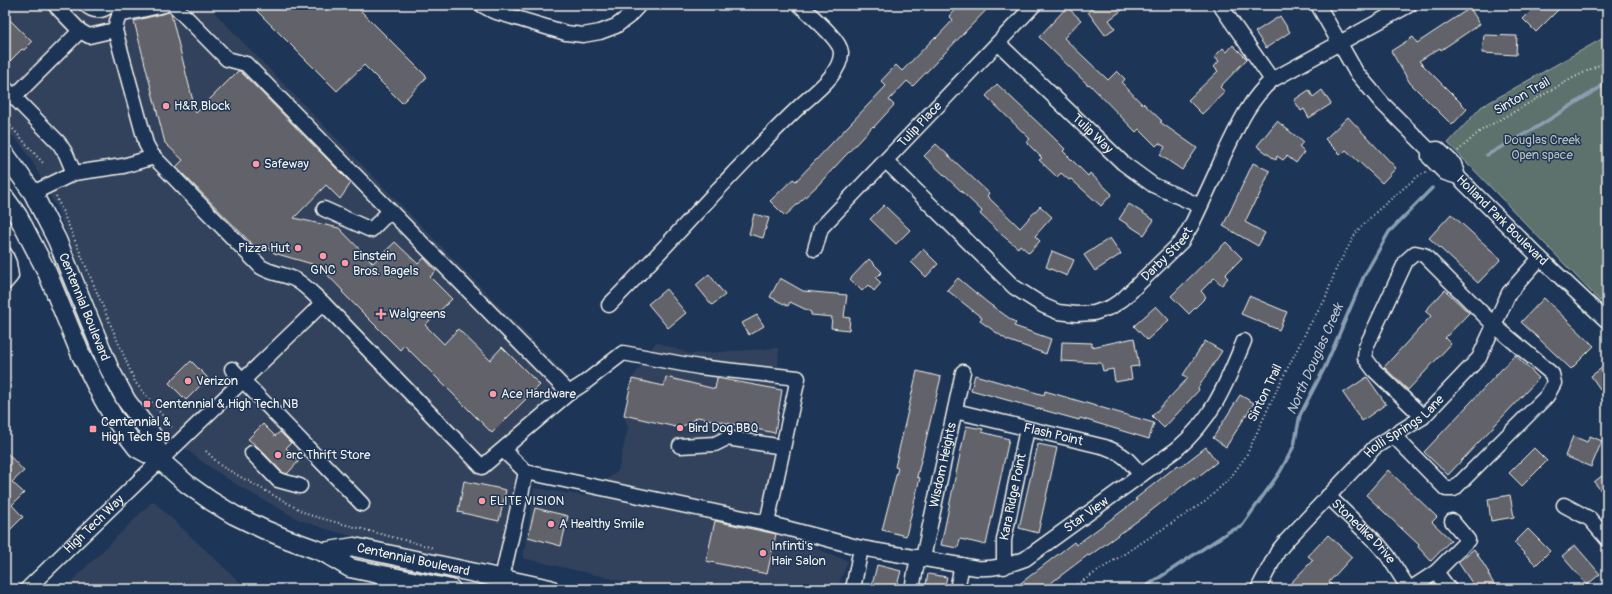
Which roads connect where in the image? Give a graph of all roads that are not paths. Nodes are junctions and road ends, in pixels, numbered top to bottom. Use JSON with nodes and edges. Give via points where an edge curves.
{"nodes":[{"id":1,"x":55,"y":5,"type":"edge"},
{"id":2,"x":86,"y":5,"type":"edge"},
{"id":3,"x":164,"y":5,"type":"edge"},
{"id":4,"x":174,"y":5,"type":"edge"},
{"id":5,"x":482,"y":5,"type":"edge"},
{"id":6,"x":639,"y":5,"type":"edge"},
{"id":7,"x":800,"y":5,"type":"edge"},
{"id":8,"x":1034,"y":5,"type":"edge"},
{"id":9,"x":1220,"y":5,"type":"edge"},
{"id":10,"x":1318,"y":5,"type":"edge"},
{"id":11,"x":1409,"y":5,"type":"edge"},
{"id":12,"x":117,"y":8,"type":"edge"},
{"id":13,"x":115,"y":30,"type":"junction"},
{"id":14,"x":80,"y":31,"type":"junction"},
{"id":15,"x":998,"y":43,"type":"junction"},
{"id":16,"x":1339,"y":44,"type":"junction"},
{"id":17,"x":1272,"y":80,"type":"junction"},
{"id":18,"x":10,"y":93,"type":"edge"},
{"id":19,"x":5,"y":154,"type":"edge"},
{"id":20,"x":154,"y":157,"type":"junction"},
{"id":21,"x":886,"y":161,"type":"junction"},
{"id":22,"x":74,"y":173,"type":"junction"},
{"id":23,"x":33,"y":193,"type":"junction"},
{"id":24,"x":5,"y":198,"type":"edge"},
{"id":25,"x":1200,"y":206,"type":"junction"},
{"id":26,"x":324,"y":209,"type":"dead end"},
{"id":27,"x":390,"y":211,"type":"junction"},
{"id":28,"x":815,"y":249,"type":"dead end"},
{"id":29,"x":5,"y":254,"type":"edge"},
{"id":30,"x":1540,"y":258,"type":"junction"},
{"id":31,"x":5,"y":283,"type":"edge"},
{"id":32,"x":323,"y":303,"type":"junction"},
{"id":33,"x":609,"y":305,"type":"dead end"},
{"id":34,"x":1606,"y":318,"type":"edge"},
{"id":35,"x":1494,"y":325,"type":"junction"},
{"id":36,"x":1244,"y":341,"type":"dead end"},
{"id":37,"x":232,"y":368,"type":"dead end"},
{"id":38,"x":963,"y":372,"type":"dead end"},
{"id":39,"x":244,"y":380,"type":"junction"},
{"id":40,"x":569,"y":392,"type":"junction"},
{"id":41,"x":955,"y":412,"type":"junction"},
{"id":42,"x":1423,"y":416,"type":"junction"},
{"id":43,"x":1027,"y":429,"type":"junction"},
{"id":44,"x":1393,"y":435,"type":"junction"},
{"id":45,"x":680,"y":446,"type":"dead end"},
{"id":46,"x":783,"y":447,"type":"junction"},
{"id":47,"x":503,"y":450,"type":"junction"},
{"id":48,"x":252,"y":453,"type":"dead end"},
{"id":49,"x":161,"y":461,"type":"junction"},
{"id":50,"x":526,"y":472,"type":"junction"},
{"id":51,"x":1141,"y":475,"type":"junction"},
{"id":52,"x":300,"y":486,"type":"dead end"},
{"id":53,"x":1328,"y":496,"type":"junction"},
{"id":54,"x":362,"y":504,"type":"dead end"},
{"id":55,"x":1564,"y":505,"type":"dead end"},
{"id":56,"x":1452,"y":521,"type":"dead end"},
{"id":57,"x":767,"y":523,"type":"junction"},
{"id":58,"x":1607,"y":539,"type":"edge"},
{"id":59,"x":861,"y":548,"type":"junction"},
{"id":60,"x":323,"y":552,"type":"junction"},
{"id":61,"x":921,"y":558,"type":"junction"},
{"id":62,"x":962,"y":565,"type":"junction"},
{"id":63,"x":1004,"y":567,"type":"junction"},
{"id":64,"x":1436,"y":572,"type":"junction"},
{"id":65,"x":502,"y":578,"type":"junction"},
{"id":66,"x":27,"y":589,"type":"edge"},
{"id":67,"x":450,"y":589,"type":"edge"},
{"id":68,"x":550,"y":589,"type":"edge"},
{"id":69,"x":853,"y":589,"type":"edge"},
{"id":70,"x":912,"y":589,"type":"edge"},
{"id":71,"x":957,"y":589,"type":"edge"},
{"id":72,"x":1258,"y":589,"type":"edge"},
{"id":73,"x":1409,"y":589,"type":"edge"},
{"id":74,"x":1449,"y":589,"type":"edge"}],
"edges":[{"from":1,"to":14,"type":"street"},
{"from":2,"to":12,"type":"street","via":[[96,10]]},
{"from":3,"to":12,"type":"street"},
{"from":4,"to":27,"type":"street","via":[[227,59],[246,64]]},
{"from":5,"to":6,"type":"street","via":[[493,11],[583,36],[616,26]]},
{"from":7,"to":33,"type":"street","via":[[838,42],[841,53],[836,72],[781,124]]},
{"from":8,"to":15,"type":"street","name":"Tulip Place"},
{"from":9,"to":17,"type":"street"},
{"from":10,"to":16,"type":"street","name":"Holland Park Boulevard"},
{"from":11,"to":16,"type":"street","name":"Darby Street"},
{"from":12,"to":13,"type":"street"},
{"from":13,"to":14,"type":"street","via":[[89,36]]},
{"from":13,"to":20,"type":"street","via":[[146,144]]},
{"from":14,"to":18,"type":"street"},
{"from":15,"to":21,"type":"street","name":"Tulip Place"},
{"from":15,"to":25,"type":"street","name":"Tulip Way","via":[[1123,163],[1153,185]]},
{"from":16,"to":17,"type":"street","name":"Darby Street"},
{"from":16,"to":30,"type":"street","name":"Holland Park Boulevard","via":[[1369,88],[1429,150],[1429,157],[1446,173],[1458,176]]},
{"from":17,"to":25,"type":"street","name":"Darby Street","via":[[1256,95],[1242,116]]},
{"from":18,"to":22,"type":"street","via":[[59,143]]},
{"from":19,"to":23,"type":"main road","name":"Centennial Boulevard"},
{"from":20,"to":22,"type":"street","via":[[122,166]]},
{"from":20,"to":32,"type":"street","via":[[261,267],[268,272],[298,282]]},
{"from":21,"to":25,"type":"street","name":"Darby Street","via":[[1014,287],[1044,306],[1076,314],[1094,313],[1124,299],[1182,241]]},
{"from":21,"to":28,"type":"street","name":"Tulip Place","via":[[821,228]]},
{"from":22,"to":23,"type":"street"},
{"from":23,"to":49,"type":"main road","name":"Centennial Boulevard","via":[[57,240],[109,368],[126,400],[152,435]]},
{"from":24,"to":49,"type":"main road","name":"Centennial Boulevard","via":[[22,223],[47,272],[81,355],[114,418],[136,448]]},
{"from":26,"to":27,"type":"street","via":[[371,230]]},
{"from":27,"to":40,"type":"street"},
{"from":29,"to":31,"type":"street","via":[[11,276]]},
{"from":30,"to":34,"type":"street","name":"Holland Park Boulevard"},
{"from":30,"to":35,"type":"street","name":"Holli Springs Lane","via":[[1509,292]]},
{"from":32,"to":39,"type":"street","name":"High Tech Way"},
{"from":32,"to":47,"type":"street","via":[[482,467]]},
{"from":35,"to":42,"type":"street","name":"Holli Springs Lane","via":[[1479,358]]},
{"from":35,"to":42,"type":"street","via":[[1424,255],[1415,253],[1406,261],[1366,347],[1365,358],[1374,370]]},
{"from":35,"to":44,"type":"street","via":[[1552,374],[1554,383],[1547,396],[1454,489],[1446,489]]},
{"from":36,"to":51,"type":"street","name":"Star View","via":[[1223,392],[1211,413],[1190,438]]},
{"from":37,"to":39,"type":"street"},
{"from":38,"to":41,"type":"street","name":"Wisdom Heights"},
{"from":39,"to":49,"type":"street","name":"High Tech Way"},
{"from":39,"to":54,"type":"street"},
{"from":40,"to":46,"type":"street","via":[[623,353],[699,367],[798,378]]},
{"from":40,"to":47,"type":"street"},
{"from":41,"to":43,"type":"street","name":"Flash Point"},
{"from":41,"to":61,"type":"street","name":"Wisdom Heights"},
{"from":42,"to":44,"type":"street","name":"Holli Springs Lane"},
{"from":43,"to":51,"type":"street","name":"Flash Point","via":[[1120,452]]},
{"from":43,"to":63,"type":"street","name":"Kara Ridge Point","via":[[1004,540]]},
{"from":44,"to":53,"type":"street","name":"Holli Springs Lane","via":[[1375,447]]},
{"from":45,"to":46,"type":"street","via":[[715,444],[727,438]]},
{"from":46,"to":57,"type":"street"},
{"from":47,"to":50,"type":"street"},
{"from":48,"to":52,"type":"street","via":[[278,480]]},
{"from":49,"to":60,"type":"main road","name":"Centennial Boulevard","via":[[187,484],[234,515]]},
{"from":49,"to":66,"type":"street","name":"High Tech Way"},
{"from":50,"to":57,"type":"street","name":"Star View"},
{"from":50,"to":65,"type":"street"},
{"from":51,"to":63,"type":"street","name":"Star View","via":[[1026,559]]},
{"from":53,"to":72,"type":"street","name":"Holli Springs Lane","via":[[1278,551]]},
{"from":53,"to":73,"type":"street","name":"Stonedike Drive","via":[[1378,544]]},
{"from":55,"to":58,"type":"street","via":[[1590,519]]},
{"from":56,"to":64,"type":"street","via":[[1468,540]]},
{"from":57,"to":59,"type":"street","name":"Star View"},
{"from":59,"to":61,"type":"street","name":"Star View"},
{"from":59,"to":69,"type":"street"},
{"from":60,"to":65,"type":"main road","name":"Centennial Boulevard","via":[[354,547]]},
{"from":60,"to":67,"type":"main road","name":"Centennial Boulevard","via":[[350,568]]},
{"from":61,"to":62,"type":"street","name":"Star View"},
{"from":61,"to":70,"type":"street","name":"Wisdom Heights"},
{"from":62,"to":63,"type":"street","name":"Star View"},
{"from":62,"to":71,"type":"street"},
{"from":64,"to":73,"type":"street"},
{"from":64,"to":74,"type":"street"},
{"from":65,"to":68,"type":"main road","name":"Centennial Boulevard"}]}
